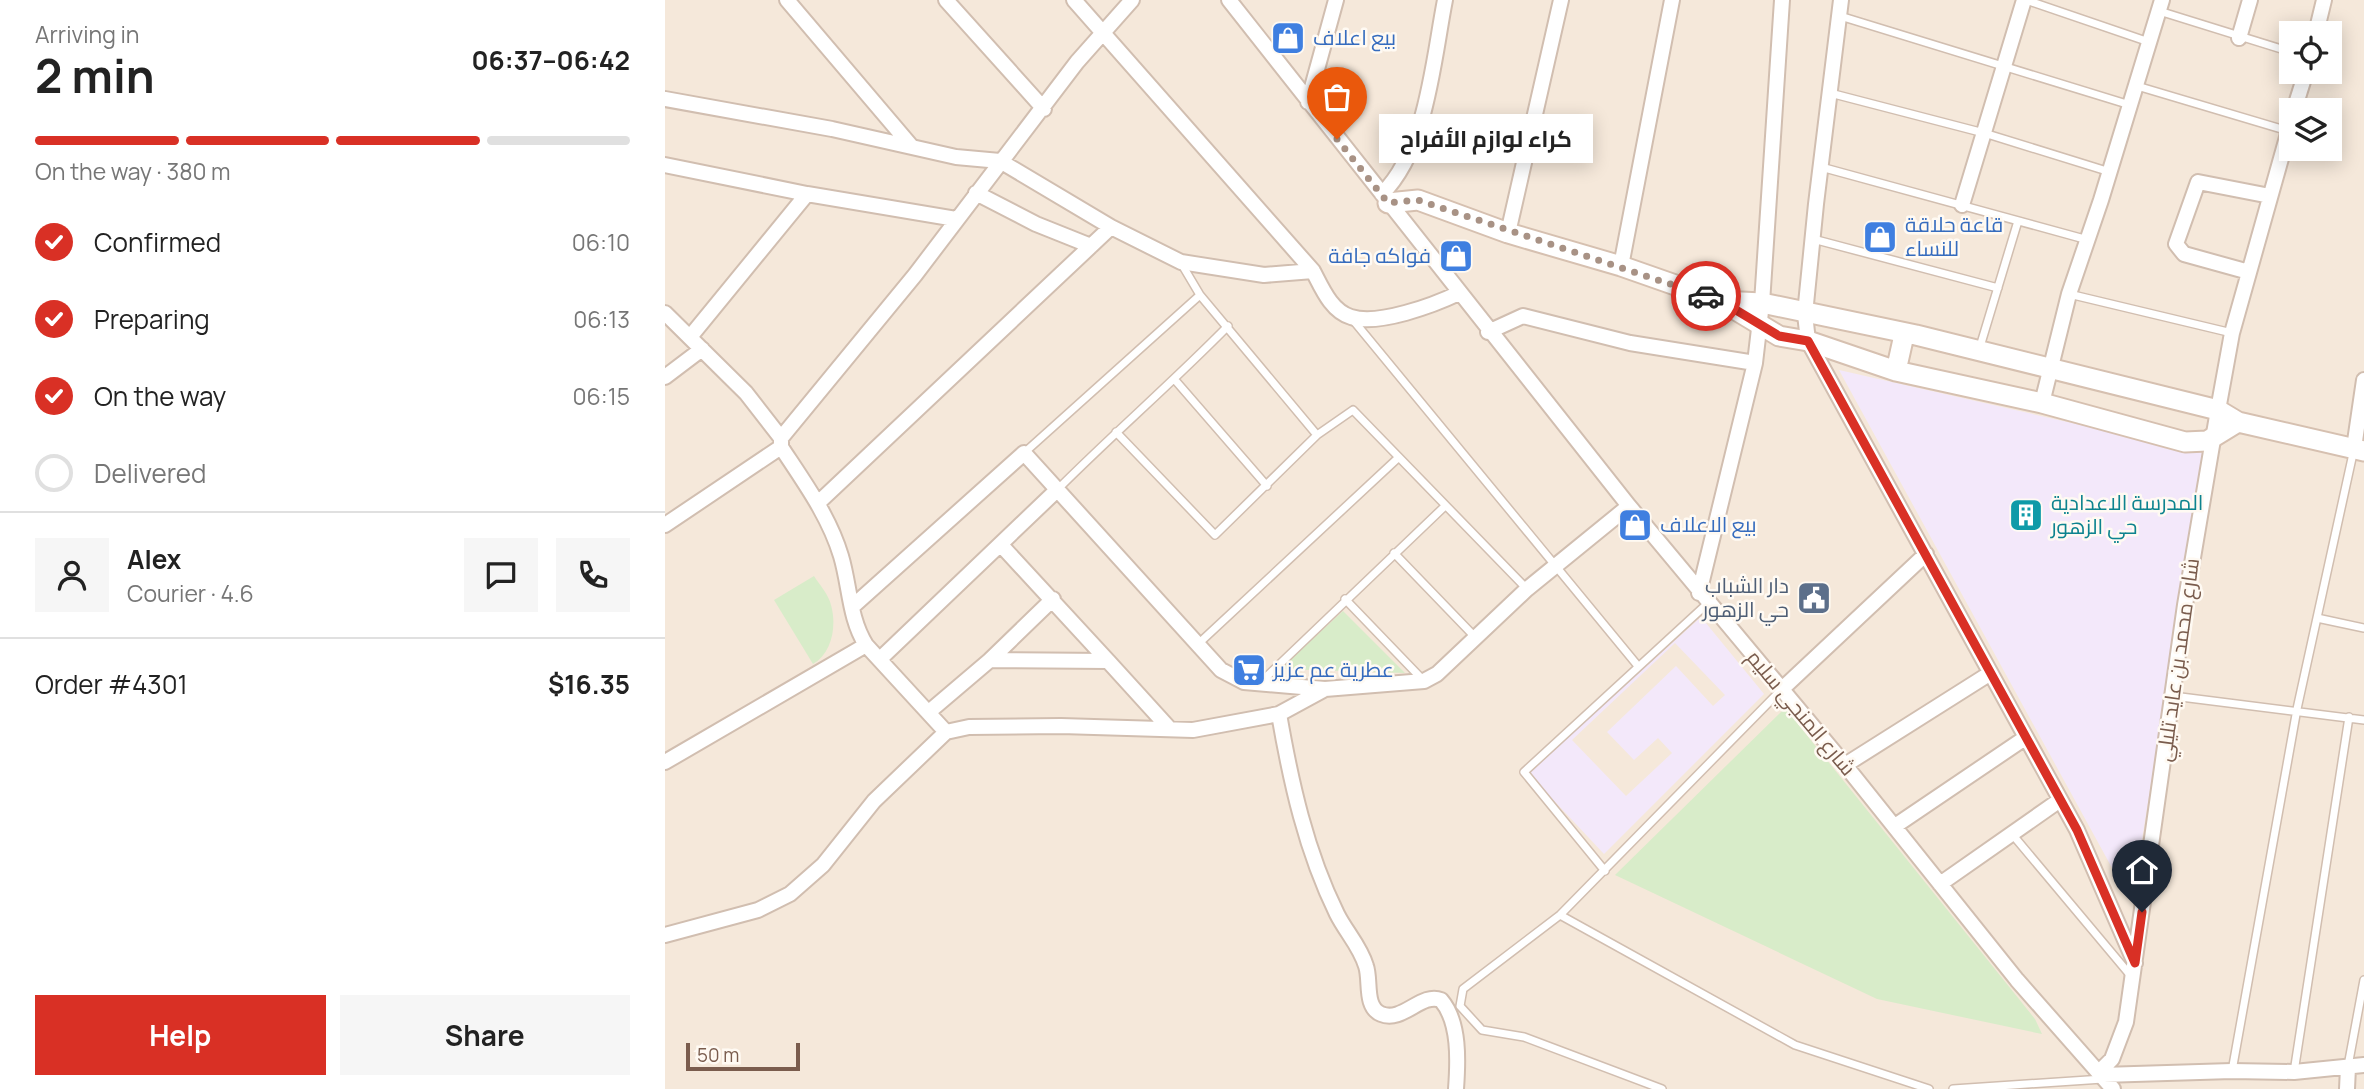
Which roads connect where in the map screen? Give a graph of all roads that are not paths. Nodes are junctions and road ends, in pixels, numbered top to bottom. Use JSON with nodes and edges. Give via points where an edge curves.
{"nodes":[{"id":1,"x":787,"y":0,"type":"edge"},
{"id":2,"x":946,"y":0,"type":"edge"},
{"id":3,"x":1074,"y":0,"type":"edge"},
{"id":4,"x":1132,"y":0,"type":"edge"},
{"id":5,"x":1336,"y":0,"type":"edge"},
{"id":6,"x":1445,"y":0,"type":"edge"},
{"id":7,"x":1562,"y":0,"type":"edge"},
{"id":8,"x":1672,"y":0,"type":"edge"},
{"id":9,"x":1781,"y":0,"type":"edge"},
{"id":10,"x":1841,"y":0,"type":"edge"},
{"id":11,"x":2025,"y":0,"type":"edge"},
{"id":12,"x":2250,"y":0,"type":"edge"},
{"id":13,"x":2324,"y":0,"type":"edge"},
{"id":14,"x":1230,"y":1,"type":"edge"},
{"id":15,"x":2160,"y":6,"type":"edge"},
{"id":16,"x":1840,"y":16,"type":"junction"},
{"id":17,"x":2319,"y":21,"type":"edge"},
{"id":18,"x":1102,"y":32,"type":"junction"},
{"id":19,"x":2239,"y":38,"type":"junction"},
{"id":20,"x":2149,"y":41,"type":"junction"},
{"id":21,"x":2279,"y":49,"type":"edge"},
{"id":22,"x":2004,"y":64,"type":"junction"},
{"id":23,"x":2137,"y":86,"type":"junction"},
{"id":24,"x":1830,"y":93,"type":"junction"},
{"id":25,"x":665,"y":99,"type":"edge"},
{"id":26,"x":1307,"y":102,"type":"junction"},
{"id":27,"x":2131,"y":105,"type":"junction"},
{"id":28,"x":1044,"y":109,"type":"junction"},
{"id":29,"x":2279,"y":124,"type":"edge"},
{"id":30,"x":1984,"y":133,"type":"junction"},
{"id":31,"x":912,"y":147,"type":"junction"},
{"id":32,"x":1000,"y":161,"type":"junction"},
{"id":33,"x":2280,"y":161,"type":"edge"},
{"id":34,"x":665,"y":165,"type":"edge"},
{"id":35,"x":1820,"y":167,"type":"junction"},
{"id":36,"x":2110,"y":172,"type":"junction"},
{"id":37,"x":976,"y":193,"type":"junction"},
{"id":38,"x":807,"y":194,"type":"junction"},
{"id":39,"x":2270,"y":196,"type":"junction"},
{"id":40,"x":1385,"y":198,"type":"junction"},
{"id":41,"x":1962,"y":205,"type":"junction"},
{"id":42,"x":955,"y":219,"type":"junction"},
{"id":43,"x":2018,"y":221,"type":"junction"},
{"id":44,"x":1111,"y":227,"type":"junction"},
{"id":45,"x":1508,"y":233,"type":"junction"},
{"id":46,"x":1813,"y":239,"type":"junction"},
{"id":47,"x":2088,"y":240,"type":"junction"},
{"id":48,"x":1091,"y":246,"type":"junction"},
{"id":49,"x":1181,"y":262,"type":"junction"},
{"id":50,"x":1621,"y":266,"type":"junction"},
{"id":51,"x":1313,"y":271,"type":"junction"},
{"id":52,"x":2249,"y":272,"type":"junction"},
{"id":53,"x":1999,"y":288,"type":"junction"},
{"id":54,"x":1459,"y":293,"type":"junction"},
{"id":55,"x":2069,"y":294,"type":"junction"},
{"id":56,"x":1200,"y":295,"type":"junction"},
{"id":57,"x":1721,"y":301,"type":"junction"},
{"id":58,"x":1762,"y":303,"type":"junction"},
{"id":59,"x":665,"y":313,"type":"edge"},
{"id":60,"x":1805,"y":314,"type":"junction"},
{"id":61,"x":1351,"y":317,"type":"junction"},
{"id":62,"x":1228,"y":326,"type":"junction"},
{"id":63,"x":1758,"y":326,"type":"junction"},
{"id":64,"x":1488,"y":332,"type":"junction"},
{"id":65,"x":2232,"y":333,"type":"junction"},
{"id":66,"x":1904,"y":335,"type":"junction"},
{"id":67,"x":690,"y":337,"type":"junction"},
{"id":68,"x":1808,"y":341,"type":"junction"},
{"id":69,"x":702,"y":349,"type":"junction"},
{"id":70,"x":1979,"y":350,"type":"junction"},
{"id":71,"x":1755,"y":363,"type":"junction"},
{"id":72,"x":2050,"y":369,"type":"junction"},
{"id":73,"x":1896,"y":371,"type":"junction"},
{"id":74,"x":665,"y":377,"type":"edge"},
{"id":75,"x":1175,"y":380,"type":"junction"},
{"id":76,"x":2364,"y":380,"type":"edge"},
{"id":77,"x":2042,"y":403,"type":"junction"},
{"id":78,"x":2218,"y":410,"type":"junction"},
{"id":79,"x":2238,"y":422,"type":"junction"},
{"id":80,"x":1115,"y":432,"type":"junction"},
{"id":81,"x":1317,"y":435,"type":"junction"},
{"id":82,"x":2213,"y":438,"type":"junction"},
{"id":83,"x":781,"y":442,"type":"junction"},
{"id":84,"x":2359,"y":450,"type":"edge"},
{"id":85,"x":1024,"y":453,"type":"junction"},
{"id":86,"x":1398,"y":458,"type":"junction"},
{"id":87,"x":1267,"y":486,"type":"junction"},
{"id":88,"x":1058,"y":489,"type":"junction"},
{"id":89,"x":818,"y":503,"type":"junction"},
{"id":90,"x":1629,"y":506,"type":"junction"},
{"id":91,"x":1444,"y":507,"type":"junction"},
{"id":92,"x":665,"y":525,"type":"edge"},
{"id":93,"x":1001,"y":545,"type":"junction"},
{"id":94,"x":1394,"y":553,"type":"junction"},
{"id":95,"x":1926,"y":554,"type":"junction"},
{"id":96,"x":1556,"y":565,"type":"junction"},
{"id":97,"x":1527,"y":589,"type":"junction"},
{"id":98,"x":1703,"y":598,"type":"junction"},
{"id":99,"x":1053,"y":599,"type":"junction"},
{"id":100,"x":1345,"y":600,"type":"junction"},
{"id":101,"x":852,"y":607,"type":"junction"},
{"id":102,"x":2317,"y":618,"type":"junction"},
{"id":103,"x":2364,"y":628,"type":"edge"},
{"id":104,"x":1475,"y":637,"type":"junction"},
{"id":105,"x":866,"y":645,"type":"junction"},
{"id":106,"x":1196,"y":646,"type":"junction"},
{"id":107,"x":880,"y":659,"type":"junction"},
{"id":108,"x":990,"y":660,"type":"junction"},
{"id":109,"x":1108,"y":661,"type":"junction"},
{"id":110,"x":1638,"y":666,"type":"junction"},
{"id":111,"x":1989,"y":674,"type":"junction"},
{"id":112,"x":1424,"y":681,"type":"junction"},
{"id":113,"x":1259,"y":684,"type":"junction"},
{"id":114,"x":1325,"y":689,"type":"junction"},
{"id":115,"x":1781,"y":690,"type":"junction"},
{"id":116,"x":2172,"y":696,"type":"junction"},
{"id":117,"x":2297,"y":709,"type":"junction"},
{"id":118,"x":930,"y":711,"type":"junction"},
{"id":119,"x":1279,"y":714,"type":"junction"},
{"id":120,"x":2349,"y":717,"type":"junction"},
{"id":121,"x":2364,"y":720,"type":"edge"},
{"id":122,"x":1168,"y":727,"type":"junction"},
{"id":123,"x":946,"y":732,"type":"junction"},
{"id":124,"x":2025,"y":738,"type":"junction"},
{"id":125,"x":665,"y":762,"type":"edge"},
{"id":126,"x":1845,"y":765,"type":"junction"},
{"id":127,"x":2060,"y":800,"type":"junction"},
{"id":128,"x":1895,"y":826,"type":"junction"},
{"id":129,"x":2012,"y":834,"type":"junction"},
{"id":130,"x":1605,"y":871,"type":"junction"},
{"id":131,"x":1940,"y":884,"type":"junction"},
{"id":132,"x":1560,"y":915,"type":"junction"},
{"id":133,"x":665,"y":935,"type":"edge"},
{"id":134,"x":2135,"y":963,"type":"junction"},
{"id":135,"x":2134,"y":980,"type":"junction"},
{"id":136,"x":2364,"y":980,"type":"edge"},
{"id":137,"x":2364,"y":1065,"type":"edge"},
{"id":138,"x":2348,"y":1067,"type":"junction"},
{"id":139,"x":2232,"y":1071,"type":"junction"},
{"id":140,"x":2294,"y":1072,"type":"junction"},
{"id":141,"x":2105,"y":1079,"type":"edge"},
{"id":142,"x":2064,"y":1085,"type":"edge"},
{"id":143,"x":1456,"y":1089,"type":"edge"},
{"id":144,"x":1662,"y":1089,"type":"edge"},
{"id":145,"x":1929,"y":1089,"type":"edge"},
{"id":146,"x":1953,"y":1089,"type":"edge"},
{"id":147,"x":2347,"y":1089,"type":"edge"}],
"edges":[{"from":1,"to":31,"type":"street"},
{"from":2,"to":28,"type":"street"},
{"from":3,"to":18,"type":"street"},
{"from":4,"to":18,"type":"street"},
{"from":5,"to":26,"type":"street"},
{"from":6,"to":40,"type":"street","via":[[1419,125],[1407,163]]},
{"from":7,"to":45,"type":"street"},
{"from":8,"to":50,"type":"street"},
{"from":9,"to":58,"type":"street"},
{"from":10,"to":16,"type":"street"},
{"from":11,"to":20,"type":"lane"},
{"from":11,"to":22,"type":"street"},
{"from":12,"to":19,"type":"street"},
{"from":13,"to":17,"type":"street"},
{"from":14,"to":26,"type":"street","name":"شارع المنجي سليم"},
{"from":15,"to":19,"type":"lane"},
{"from":15,"to":20,"type":"street"},
{"from":16,"to":22,"type":"lane"},
{"from":16,"to":24,"type":"street"},
{"from":18,"to":28,"type":"street"},
{"from":18,"to":51,"type":"street"},
{"from":19,"to":21,"type":"lane"},
{"from":20,"to":23,"type":"street"},
{"from":22,"to":27,"type":"lane"},
{"from":22,"to":30,"type":"street"},
{"from":23,"to":27,"type":"street"},
{"from":23,"to":29,"type":"lane"},
{"from":24,"to":30,"type":"lane"},
{"from":24,"to":35,"type":"street"},
{"from":25,"to":31,"type":"street"},
{"from":26,"to":40,"type":"street","name":"شارع المنجي سليم"},
{"from":27,"to":36,"type":"street"},
{"from":28,"to":32,"type":"street"},
{"from":30,"to":36,"type":"lane"},
{"from":30,"to":41,"type":"street"},
{"from":31,"to":32,"type":"street"},
{"from":32,"to":37,"type":"street"},
{"from":32,"to":44,"type":"street"},
{"from":33,"to":39,"type":"street","name":"شارع محمد بن عايد تليلي"},
{"from":34,"to":38,"type":"street"},
{"from":35,"to":41,"type":"lane"},
{"from":35,"to":46,"type":"street"},
{"from":36,"to":47,"type":"street"},
{"from":37,"to":42,"type":"street"},
{"from":37,"to":48,"type":"street"},
{"from":38,"to":42,"type":"street"},
{"from":38,"to":67,"type":"street"},
{"from":39,"to":52,"type":"street","name":"شارع محمد بن عايد تليلي"},
{"from":39,"to":52,"type":"street","via":[[2197,182],[2176,244],[2184,254]]},
{"from":40,"to":45,"type":"street","via":[[1418,200]]},
{"from":40,"to":54,"type":"street","name":"شارع المنجي سليم"},
{"from":41,"to":43,"type":"lane"},
{"from":42,"to":83,"type":"street"},
{"from":43,"to":47,"type":"lane"},
{"from":43,"to":53,"type":"lane"},
{"from":44,"to":48,"type":"street"},
{"from":44,"to":49,"type":"street"},
{"from":45,"to":50,"type":"street"},
{"from":46,"to":53,"type":"lane"},
{"from":46,"to":60,"type":"street"},
{"from":47,"to":55,"type":"street"},
{"from":48,"to":89,"type":"street"},
{"from":49,"to":51,"type":"street","via":[[1264,275]]},
{"from":49,"to":56,"type":"lane"},
{"from":50,"to":57,"type":"street"},
{"from":51,"to":61,"type":"street","via":[[1328,300]]},
{"from":52,"to":65,"type":"street","name":"شارع محمد بن عايد تليلي"},
{"from":53,"to":70,"type":"lane"},
{"from":54,"to":61,"type":"street","via":[[1422,310]]},
{"from":54,"to":64,"type":"street","name":"شارع المنجي سليم"},
{"from":55,"to":65,"type":"lane"},
{"from":55,"to":72,"type":"street"},
{"from":56,"to":62,"type":"lane"},
{"from":56,"to":85,"type":"lane"},
{"from":57,"to":58,"type":"street"},
{"from":57,"to":63,"type":"street"},
{"from":58,"to":60,"type":"street"},
{"from":58,"to":63,"type":"street"},
{"from":59,"to":67,"type":"street"},
{"from":60,"to":66,"type":"street"},
{"from":60,"to":68,"type":"street"},
{"from":61,"to":96,"type":"lane"},
{"from":62,"to":75,"type":"lane"},
{"from":62,"to":81,"type":"lane"},
{"from":63,"to":68,"type":"street","via":[[1779,336]]},
{"from":63,"to":71,"type":"street"},
{"from":64,"to":71,"type":"street","via":[[1523,316],[1630,343]]},
{"from":64,"to":90,"type":"street","name":"شارع المنجي سليم"},
{"from":65,"to":78,"type":"street","name":"شارع محمد بن عايد تليلي"},
{"from":66,"to":70,"type":"street"},
{"from":66,"to":73,"type":"street"},
{"from":67,"to":69,"type":"street"},
{"from":68,"to":73,"type":"street"},
{"from":68,"to":95,"type":"street"},
{"from":69,"to":74,"type":"street"},
{"from":69,"to":83,"type":"street","via":[[746,393]]},
{"from":70,"to":72,"type":"street"},
{"from":71,"to":98,"type":"street"},
{"from":72,"to":77,"type":"street"},
{"from":72,"to":78,"type":"street"},
{"from":73,"to":77,"type":"street"},
{"from":75,"to":80,"type":"lane"},
{"from":75,"to":87,"type":"lane"},
{"from":76,"to":84,"type":"street"},
{"from":77,"to":82,"type":"street","via":[[2185,442]]},
{"from":78,"to":79,"type":"street"},
{"from":78,"to":82,"type":"street","name":"شارع محمد بن عايد تليلي"},
{"from":79,"to":82,"type":"street"},
{"from":79,"to":84,"type":"street"},
{"from":80,"to":87,"type":"lane","via":[[1215,535]]},
{"from":80,"to":88,"type":"lane"},
{"from":81,"to":86,"type":"lane","via":[[1353,410]]},
{"from":81,"to":87,"type":"lane"},
{"from":82,"to":116,"type":"street","name":"شارع محمد بن عايد تليلي"},
{"from":83,"to":89,"type":"street"},
{"from":83,"to":92,"type":"street"},
{"from":84,"to":102,"type":"lane"},
{"from":85,"to":88,"type":"street"},
{"from":85,"to":101,"type":"street"},
{"from":86,"to":91,"type":"lane"},
{"from":86,"to":106,"type":"lane"},
{"from":88,"to":93,"type":"street"},
{"from":88,"to":106,"type":"street"},
{"from":89,"to":101,"type":"street","via":[[841,557]]},
{"from":90,"to":96,"type":"street"},
{"from":90,"to":98,"type":"street","name":"شارع المنجي سليم"},
{"from":91,"to":94,"type":"lane"},
{"from":91,"to":97,"type":"lane"},
{"from":93,"to":99,"type":"street"},
{"from":93,"to":107,"type":"street"},
{"from":94,"to":100,"type":"lane"},
{"from":94,"to":104,"type":"lane"},
{"from":95,"to":111,"type":"street"},
{"from":95,"to":115,"type":"street"},
{"from":96,"to":97,"type":"street"},
{"from":96,"to":110,"type":"lane"},
{"from":97,"to":104,"type":"street"},
{"from":98,"to":110,"type":"lane"},
{"from":98,"to":115,"type":"street","name":"شارع المنجي سليم"},
{"from":99,"to":108,"type":"street"},
{"from":99,"to":109,"type":"street"},
{"from":100,"to":112,"type":"lane"},
{"from":100,"to":113,"type":"lane"},
{"from":101,"to":105,"type":"street"},
{"from":102,"to":103,"type":"lane"},
{"from":102,"to":117,"type":"lane"},
{"from":104,"to":112,"type":"street"},
{"from":105,"to":107,"type":"street"},
{"from":105,"to":125,"type":"street"},
{"from":106,"to":113,"type":"street","via":[[1228,675]]},
{"from":107,"to":118,"type":"street"},
{"from":108,"to":109,"type":"street"},
{"from":108,"to":118,"type":"street"},
{"from":109,"to":122,"type":"street"},
{"from":110,"to":130,"type":"lane","via":[[1524,772]]},
{"from":111,"to":124,"type":"street"},
{"from":111,"to":126,"type":"street"},
{"from":112,"to":114,"type":"street"},
{"from":113,"to":114,"type":"street"},
{"from":114,"to":119,"type":"street"},
{"from":115,"to":126,"type":"street","name":"شارع المنجي سليم"},
{"from":115,"to":130,"type":"lane"},
{"from":116,"to":117,"type":"lane"},
{"from":116,"to":134,"type":"street","name":"شارع محمد بن عايد تليلي"},
{"from":117,"to":120,"type":"lane"},
{"from":117,"to":139,"type":"lane"},
{"from":118,"to":123,"type":"street"},
{"from":119,"to":122,"type":"street","via":[[1203,729]]},
{"from":119,"to":143,"type":"street","via":[[1302,825],[1337,915],[1367,966],[1371,1004],[1389,1016],[1432,998],[1441,1000],[1457,1045]]},
{"from":120,"to":121,"type":"lane"},
{"from":120,"to":140,"type":"lane"},
{"from":122,"to":123,"type":"street","via":[[969,727]]},
{"from":123,"to":133,"type":"street","via":[[874,801],[823,865],[790,894],[758,910]]},
{"from":124,"to":127,"type":"street"},
{"from":124,"to":128,"type":"street"},
{"from":126,"to":128,"type":"street","name":"شارع المنجي سليم"},
{"from":127,"to":129,"type":"street"},
{"from":127,"to":134,"type":"street"},
{"from":128,"to":131,"type":"street","name":"شارع المنجي سليم"},
{"from":129,"to":131,"type":"street"},
{"from":129,"to":135,"type":"lane"},
{"from":130,"to":132,"type":"lane"},
{"from":131,"to":141,"type":"street","name":"شارع المنجي سليم"},
{"from":132,"to":144,"type":"lane","via":[[1463,989],[1459,1006],[1482,1030],[1524,1037]]},
{"from":132,"to":145,"type":"lane","via":[[1795,1045]]},
{"from":134,"to":135,"type":"street","name":"شارع محمد بن عايد تليلي"},
{"from":135,"to":141,"type":"street","name":"شارع محمد بن عايد تليلي","via":[[2121,1042]]},
{"from":136,"to":138,"type":"lane"},
{"from":137,"to":138,"type":"street"},
{"from":138,"to":140,"type":"street"},
{"from":138,"to":147,"type":"street"},
{"from":139,"to":140,"type":"street"},
{"from":139,"to":141,"type":"street"},
{"from":141,"to":142,"type":"lane"},
{"from":142,"to":146,"type":"lane"}]}
